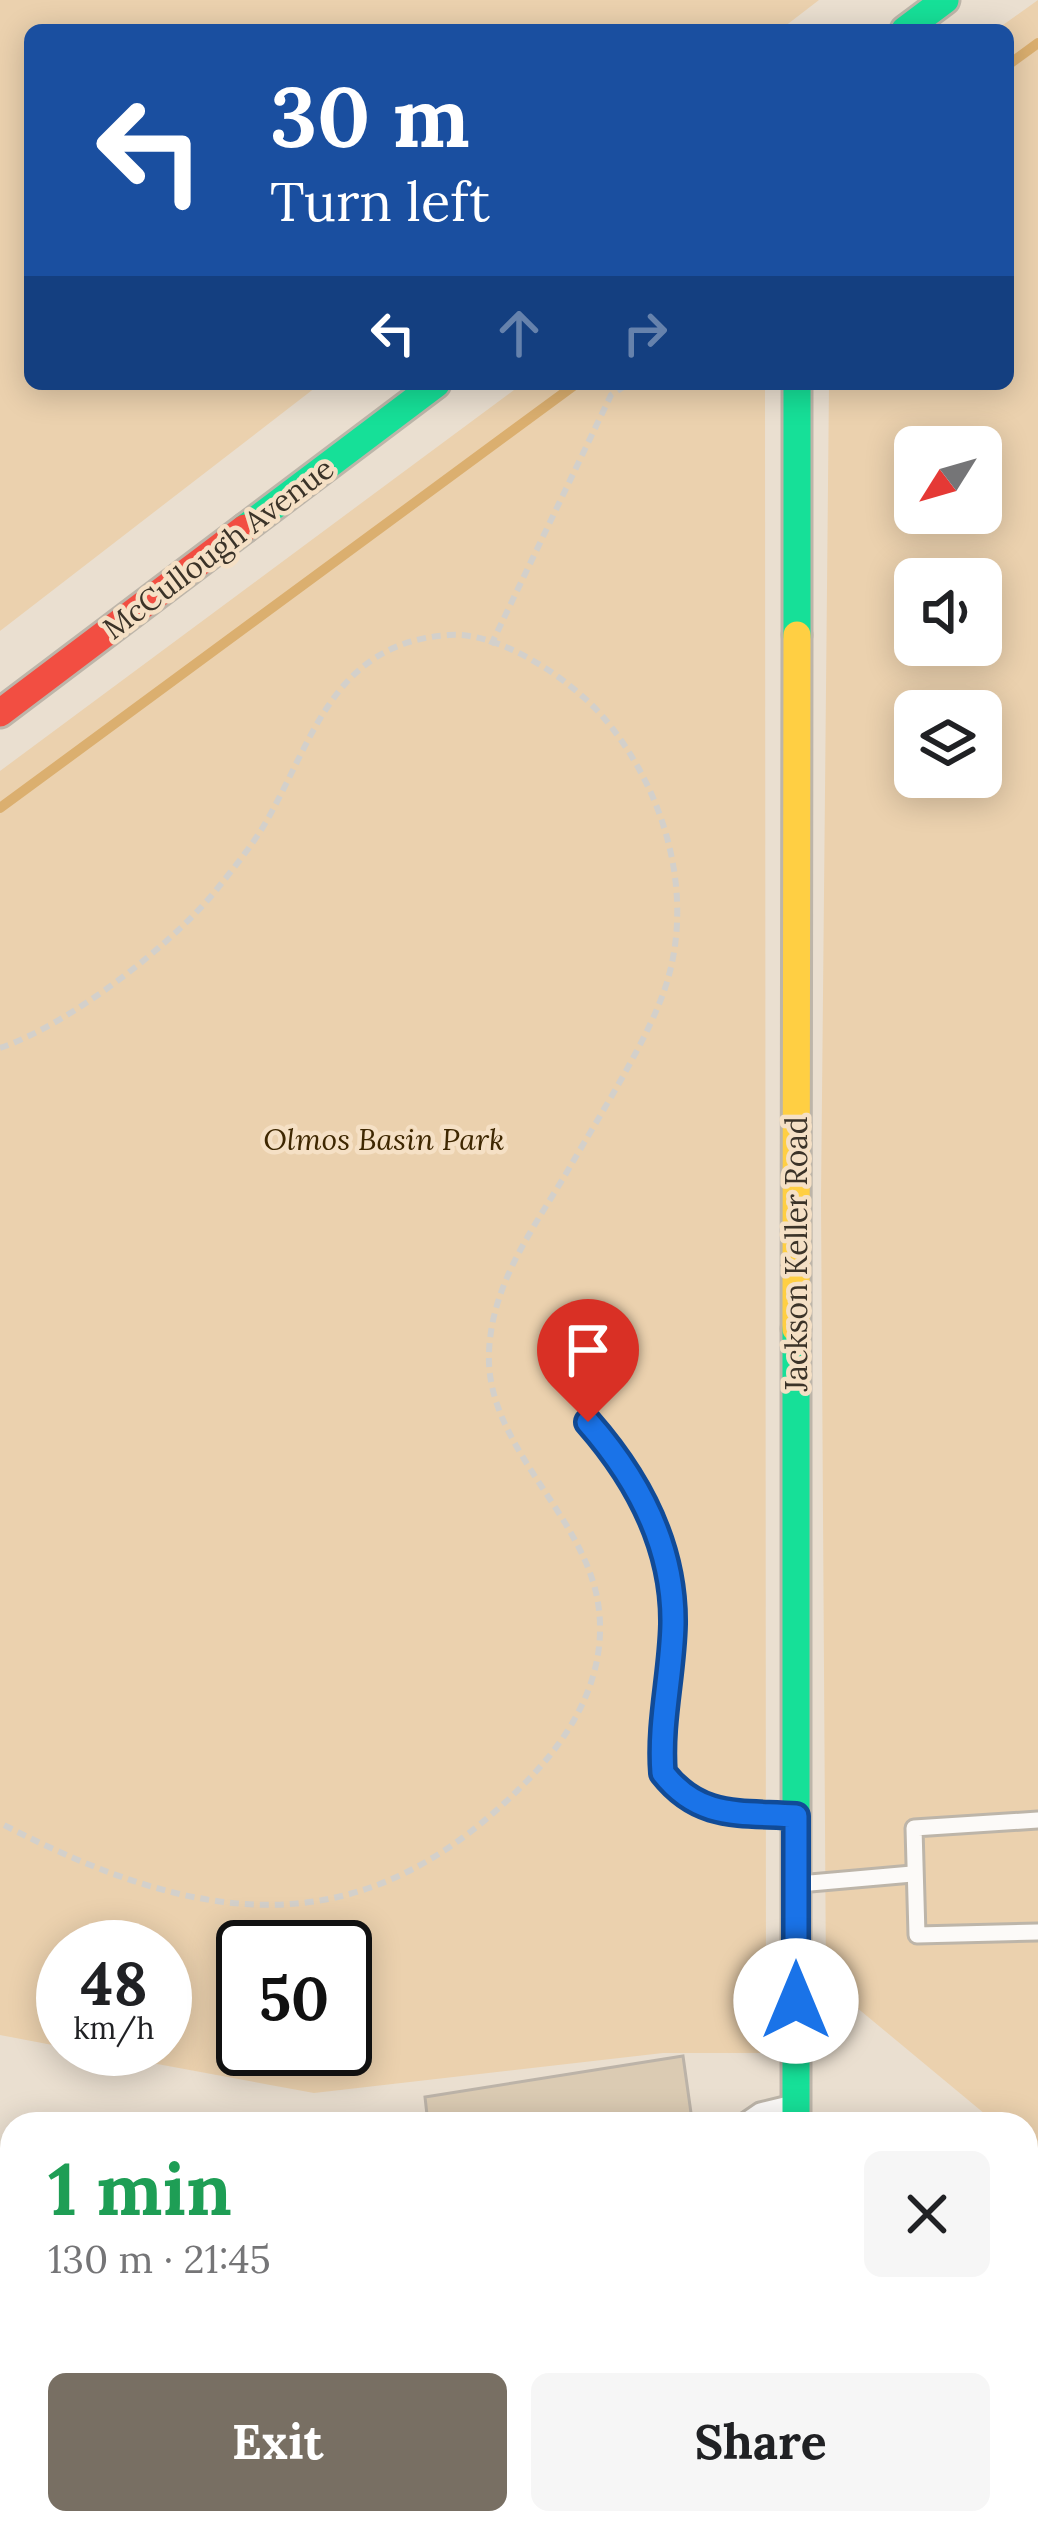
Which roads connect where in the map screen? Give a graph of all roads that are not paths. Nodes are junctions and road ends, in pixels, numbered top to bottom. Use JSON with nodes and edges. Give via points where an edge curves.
{"nodes":[{"id":1,"x":945,"y":0,"type":"edge"},
{"id":2,"x":913,"y":24,"type":"edge"},
{"id":3,"x":428,"y":390,"type":"edge"},
{"id":4,"x":797,"y":390,"type":"edge"},
{"id":5,"x":0,"y":713,"type":"edge"},
{"id":6,"x":588,"y":1422,"type":"dead end"},
{"id":7,"x":796,"y":1816,"type":"junction"},
{"id":8,"x":1038,"y":1820,"type":"edge"},
{"id":9,"x":912,"y":1874,"type":"junction"},
{"id":10,"x":796,"y":1884,"type":"junction"},
{"id":11,"x":1038,"y":1932,"type":"edge"},
{"id":12,"x":796,"y":2112,"type":"edge"}],
"edges":[{"from":1,"to":2,"type":"main road"},
{"from":3,"to":5,"type":"main road","name":"McCullough Avenue"},
{"from":4,"to":7,"type":"main road","name":"Jackson Keller Road"},
{"from":6,"to":7,"type":"lane","via":[[641,1494],[665,1556],[673,1624],[663,1773],[691,1803],[711,1810]]},
{"from":7,"to":10,"type":"main road","name":"Jackson Keller Road"},
{"from":8,"to":9,"type":"lane","via":[[914,1828]]},
{"from":9,"to":10,"type":"lane"},
{"from":9,"to":11,"type":"lane","via":[[917,1935]]},
{"from":10,"to":12,"type":"main road","name":"Jackson Keller Road"}]}
